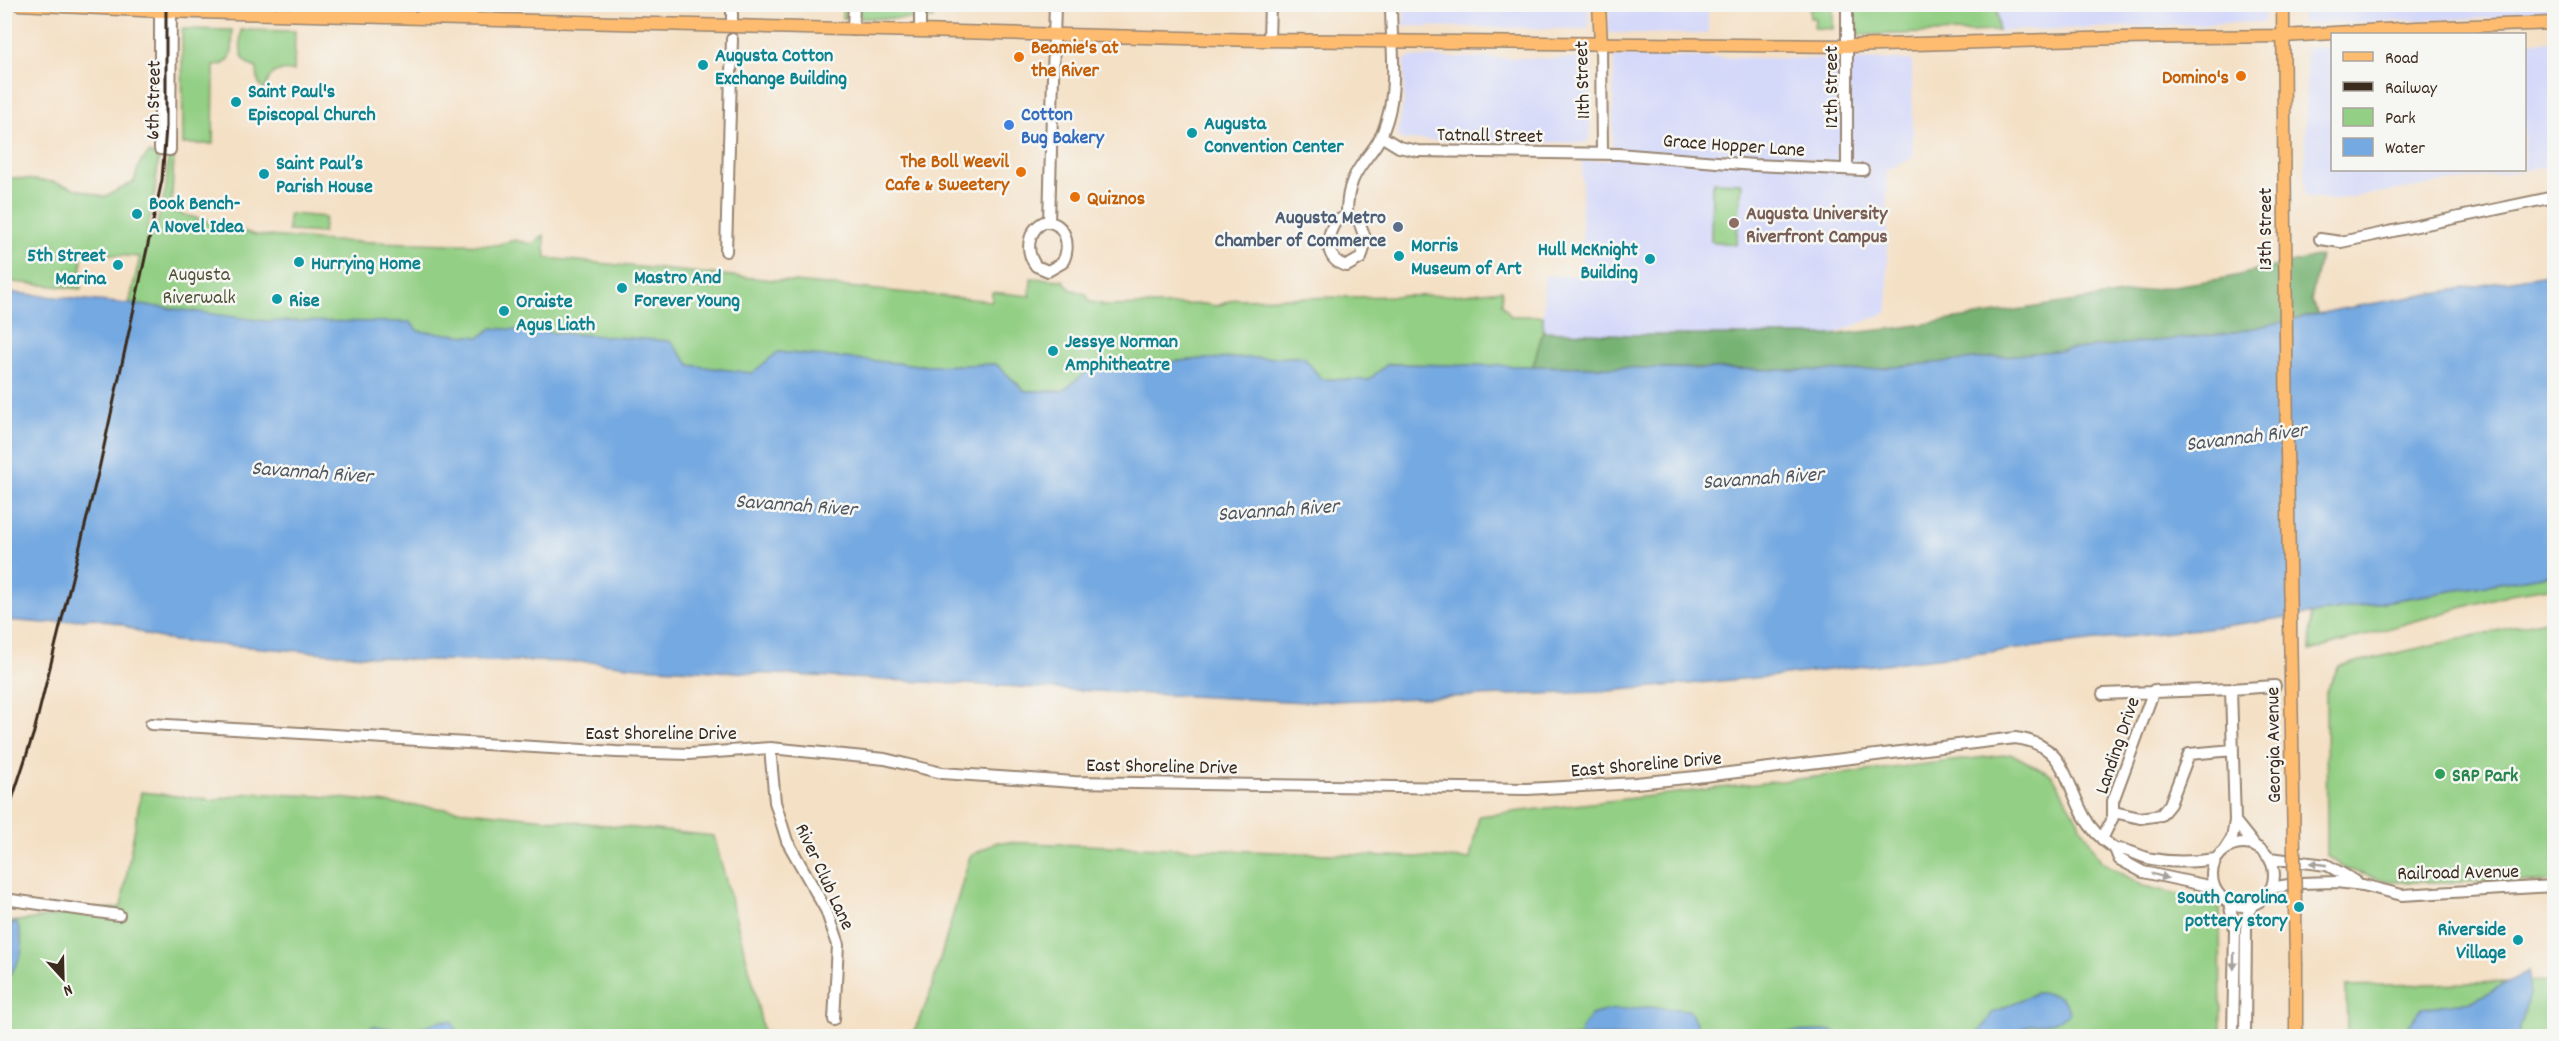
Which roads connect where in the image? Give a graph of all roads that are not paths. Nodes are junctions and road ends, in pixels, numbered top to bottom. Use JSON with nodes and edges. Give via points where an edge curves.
{"nodes":[{"id":1,"x":19,"y":4,"type":"edge"},
{"id":2,"x":425,"y":4,"type":"edge"},
{"id":3,"x":732,"y":4,"type":"edge"},
{"id":4,"x":854,"y":4,"type":"edge"},
{"id":5,"x":920,"y":4,"type":"edge"},
{"id":6,"x":1055,"y":4,"type":"edge"},
{"id":7,"x":1269,"y":4,"type":"edge"},
{"id":8,"x":1391,"y":4,"type":"edge"},
{"id":9,"x":1599,"y":4,"type":"edge"},
{"id":10,"x":1847,"y":4,"type":"edge"},
{"id":11,"x":2283,"y":4,"type":"edge"},
{"id":12,"x":166,"y":8,"type":"edge"},
{"id":13,"x":425,"y":18,"type":"junction"},
{"id":14,"x":2554,"y":23,"type":"edge"},
{"id":15,"x":732,"y":26,"type":"junction"},
{"id":16,"x":853,"y":30,"type":"junction"},
{"id":17,"x":920,"y":31,"type":"junction"},
{"id":18,"x":2331,"y":33,"type":"edge"},
{"id":19,"x":2333,"y":33,"type":"edge"},
{"id":20,"x":1054,"y":34,"type":"junction"},
{"id":21,"x":2284,"y":36,"type":"junction"},
{"id":22,"x":732,"y":39,"type":"dead end"},
{"id":23,"x":1269,"y":40,"type":"junction"},
{"id":24,"x":1392,"y":42,"type":"junction"},
{"id":25,"x":1601,"y":44,"type":"junction"},
{"id":26,"x":1848,"y":46,"type":"junction"},
{"id":27,"x":1381,"y":136,"type":"junction"},
{"id":28,"x":165,"y":149,"type":"dead end"},
{"id":29,"x":1602,"y":154,"type":"junction"},
{"id":30,"x":1847,"y":169,"type":"junction"},
{"id":31,"x":1863,"y":170,"type":"dead end"},
{"id":32,"x":2554,"y":197,"type":"edge"},
{"id":33,"x":1347,"y":216,"type":"junction"},
{"id":34,"x":1049,"y":222,"type":"junction"},
{"id":35,"x":2319,"y":239,"type":"dead end"},
{"id":36,"x":726,"y":251,"type":"dead end"},
{"id":37,"x":2287,"y":452,"type":"joint"},
{"id":38,"x":2275,"y":686,"type":"dead end"},
{"id":39,"x":2154,"y":690,"type":"junction"},
{"id":40,"x":2231,"y":690,"type":"junction"},
{"id":41,"x":2103,"y":694,"type":"dead end"},
{"id":42,"x":151,"y":724,"type":"dead end"},
{"id":43,"x":770,"y":748,"type":"junction"},
{"id":44,"x":2233,"y":750,"type":"junction"},
{"id":45,"x":2114,"y":812,"type":"junction"},
{"id":46,"x":2235,"y":821,"type":"junction"},
{"id":47,"x":2102,"y":839,"type":"junction"},
{"id":48,"x":2256,"y":847,"type":"junction"},
{"id":49,"x":2115,"y":849,"type":"junction"},
{"id":50,"x":2226,"y":849,"type":"junction"},
{"id":51,"x":2269,"y":858,"type":"junction"},
{"id":52,"x":2216,"y":859,"type":"junction"},
{"id":53,"x":2363,"y":885,"type":"junction"},
{"id":54,"x":2554,"y":886,"type":"edge"},
{"id":55,"x":2213,"y":887,"type":"junction"},
{"id":56,"x":2271,"y":888,"type":"junction"},
{"id":57,"x":4,"y":899,"type":"edge"},
{"id":58,"x":2229,"y":903,"type":"junction"},
{"id":59,"x":2252,"y":906,"type":"junction"},
{"id":60,"x":119,"y":915,"type":"dead end"},
{"id":61,"x":834,"y":1020,"type":"dead end"},
{"id":62,"x":2233,"y":1036,"type":"edge"},
{"id":63,"x":2245,"y":1036,"type":"edge"},
{"id":64,"x":2296,"y":1036,"type":"edge"}],
"edges":[{"from":1,"to":12,"type":"main road"},
{"from":2,"to":13,"type":"main road"},
{"from":3,"to":15,"type":"street"},
{"from":4,"to":16,"type":"street"},
{"from":5,"to":17,"type":"street"},
{"from":6,"to":20,"type":"street"},
{"from":7,"to":23,"type":"street"},
{"from":8,"to":24,"type":"street"},
{"from":9,"to":25,"type":"main road","name":"11th Street"},
{"from":10,"to":26,"type":"street","name":"12th Street"},
{"from":11,"to":21,"type":"main road","name":"13th Street"},
{"from":12,"to":13,"type":"main road"},
{"from":12,"to":28,"type":"street","name":"6th Street"},
{"from":13,"to":15,"type":"main road"},
{"from":14,"to":19,"type":"main road"},
{"from":15,"to":16,"type":"main road"},
{"from":16,"to":17,"type":"main road"},
{"from":17,"to":20,"type":"main road"},
{"from":18,"to":21,"type":"main road"},
{"from":20,"to":23,"type":"main road"},
{"from":20,"to":34,"type":"street"},
{"from":21,"to":26,"type":"main road"},
{"from":21,"to":37,"type":"main road","name":"13th Street"},
{"from":22,"to":36,"type":"street"},
{"from":23,"to":24,"type":"main road"},
{"from":24,"to":25,"type":"main road"},
{"from":24,"to":27,"type":"street","via":[[1391,102]]},
{"from":25,"to":26,"type":"main road"},
{"from":25,"to":29,"type":"street","name":"11th Street"},
{"from":26,"to":30,"type":"street","name":"12th Street"},
{"from":27,"to":29,"type":"street","name":"Tatnall Street","via":[[1399,147],[1418,151]]},
{"from":27,"to":33,"type":"street","via":[[1354,174]]},
{"from":29,"to":30,"type":"street","name":"Grace Hopper Lane"},
{"from":30,"to":31,"type":"street","name":"Grace Hopper Lane"},
{"from":32,"to":35,"type":"street","via":[[2341,242]]},
{"from":33,"to":33,"type":"street","via":[[1336,221],[1328,240],[1332,257],[1347,266],[1361,258],[1366,241],[1359,221]]},
{"from":34,"to":34,"type":"street","via":[[1037,227],[1029,246],[1033,262],[1048,271],[1062,263],[1067,246],[1060,227]]},
{"from":37,"to":64,"type":"main road","name":"Georgia Avenue","bridge":true},
{"from":38,"to":40,"type":"street","name":"Landing Drive"},
{"from":39,"to":40,"type":"street","name":"Landing Drive"},
{"from":39,"to":41,"type":"street","name":"Landing Drive"},
{"from":39,"to":45,"type":"street","name":"Landing Drive","via":[[2113,801]]},
{"from":40,"to":44,"type":"street"},
{"from":42,"to":43,"type":"street","name":"East Shoreline Drive","via":[[616,752],[688,754]]},
{"from":43,"to":47,"type":"street","name":"East Shoreline Drive","via":[[885,759],[942,773],[1074,782],[1527,789],[1696,777],[2015,738],[2042,745],[2056,757],[2084,815]]},
{"from":43,"to":61,"type":"street","name":"River Club Lane","via":[[775,802],[787,841],[826,910],[838,945]]},
{"from":44,"to":45,"type":"street","name":"Landing Drive","via":[[2188,754],[2170,804],[2161,815],[2140,818]]},
{"from":44,"to":46,"type":"street"},
{"from":45,"to":47,"type":"street","name":"Landing Drive"},
{"from":46,"to":48,"type":"street"},
{"from":46,"to":50,"type":"street"},
{"from":47,"to":49,"type":"street","name":"East Shoreline Drive"},
{"from":48,"to":50,"type":"street","via":[[2240,844]]},
{"from":48,"to":51,"type":"street"},
{"from":49,"to":52,"type":"street","via":[[2125,848],[2153,860]]},
{"from":49,"to":55,"type":"street","name":"East Shoreline Drive","one_way":true,"via":[[2119,859],[2143,872]]},
{"from":50,"to":52,"type":"street"},
{"from":53,"to":51,"type":"street","name":"Railroad Avenue","one_way":true,"via":[[2327,865]]},
{"from":51,"to":56,"type":"street","via":[[2274,873]]},
{"from":52,"to":55,"type":"street","via":[[2211,876]]},
{"from":53,"to":54,"type":"street","name":"Railroad Avenue","via":[[2402,895]]},
{"from":53,"to":56,"type":"street","name":"Railroad Avenue","via":[[2320,882]]},
{"from":55,"to":58,"type":"street"},
{"from":56,"to":59,"type":"street"},
{"from":57,"to":60,"type":"street"},
{"from":58,"to":59,"type":"street"},
{"from":58,"to":62,"type":"street","one_way":true,"via":[[2235,929]]},
{"from":59,"to":63,"type":"street","via":[[2246,929]]}]}
